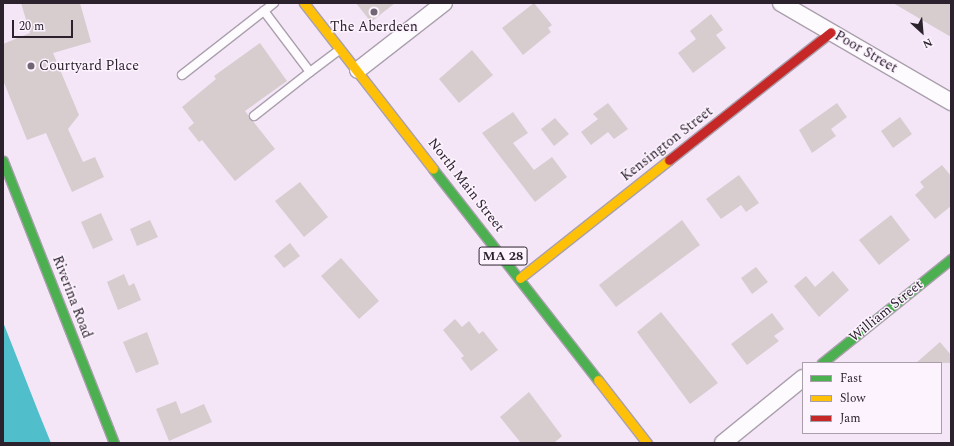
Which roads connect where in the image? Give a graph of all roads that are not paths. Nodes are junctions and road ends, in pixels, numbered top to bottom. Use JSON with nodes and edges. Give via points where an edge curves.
{"nodes":[{"id":1,"x":274,"y":3,"type":"edge"},
{"id":2,"x":304,"y":3,"type":"edge"},
{"id":3,"x":444,"y":3,"type":"edge"},
{"id":4,"x":781,"y":3,"type":"edge"},
{"id":5,"x":264,"y":11,"type":"junction"},
{"id":6,"x":831,"y":32,"type":"junction"},
{"id":7,"x":341,"y":49,"type":"junction"},
{"id":8,"x":358,"y":70,"type":"junction"},
{"id":9,"x":310,"y":72,"type":"junction"},
{"id":10,"x":182,"y":75,"type":"dead end"},
{"id":11,"x":951,"y":102,"type":"edge"},
{"id":12,"x":254,"y":116,"type":"dead end"},
{"id":13,"x":3,"y":161,"type":"edge"},
{"id":14,"x":951,"y":258,"type":"edge"},
{"id":15,"x":520,"y":278,"type":"junction"},
{"id":16,"x":823,"y":362,"type":"edge"},
{"id":17,"x":802,"y":379,"type":"edge"},
{"id":18,"x":114,"y":443,"type":"edge"},
{"id":19,"x":648,"y":443,"type":"edge"},
{"id":20,"x":723,"y":443,"type":"edge"}],
"edges":[{"from":1,"to":5,"type":"lane"},
{"from":2,"to":7,"type":"street","name":"North Main Street","number":"MA 28"},
{"from":3,"to":8,"type":"street"},
{"from":4,"to":6,"type":"street","name":"Poor Street"},
{"from":5,"to":9,"type":"lane"},
{"from":5,"to":10,"type":"lane"},
{"from":6,"to":11,"type":"street","name":"Poor Street"},
{"from":6,"to":15,"type":"street","name":"Kensington Street"},
{"from":7,"to":8,"type":"street","name":"North Main Street","number":"MA 28"},
{"from":7,"to":9,"type":"lane"},
{"from":8,"to":15,"type":"street","name":"North Main Street","number":"MA 28"},
{"from":9,"to":12,"type":"lane"},
{"from":13,"to":18,"type":"street","name":"Riverina Road"},
{"from":14,"to":16,"type":"street","name":"William Street"},
{"from":15,"to":19,"type":"street","name":"North Main Street","number":"MA 28"},
{"from":17,"to":20,"type":"street"}]}
